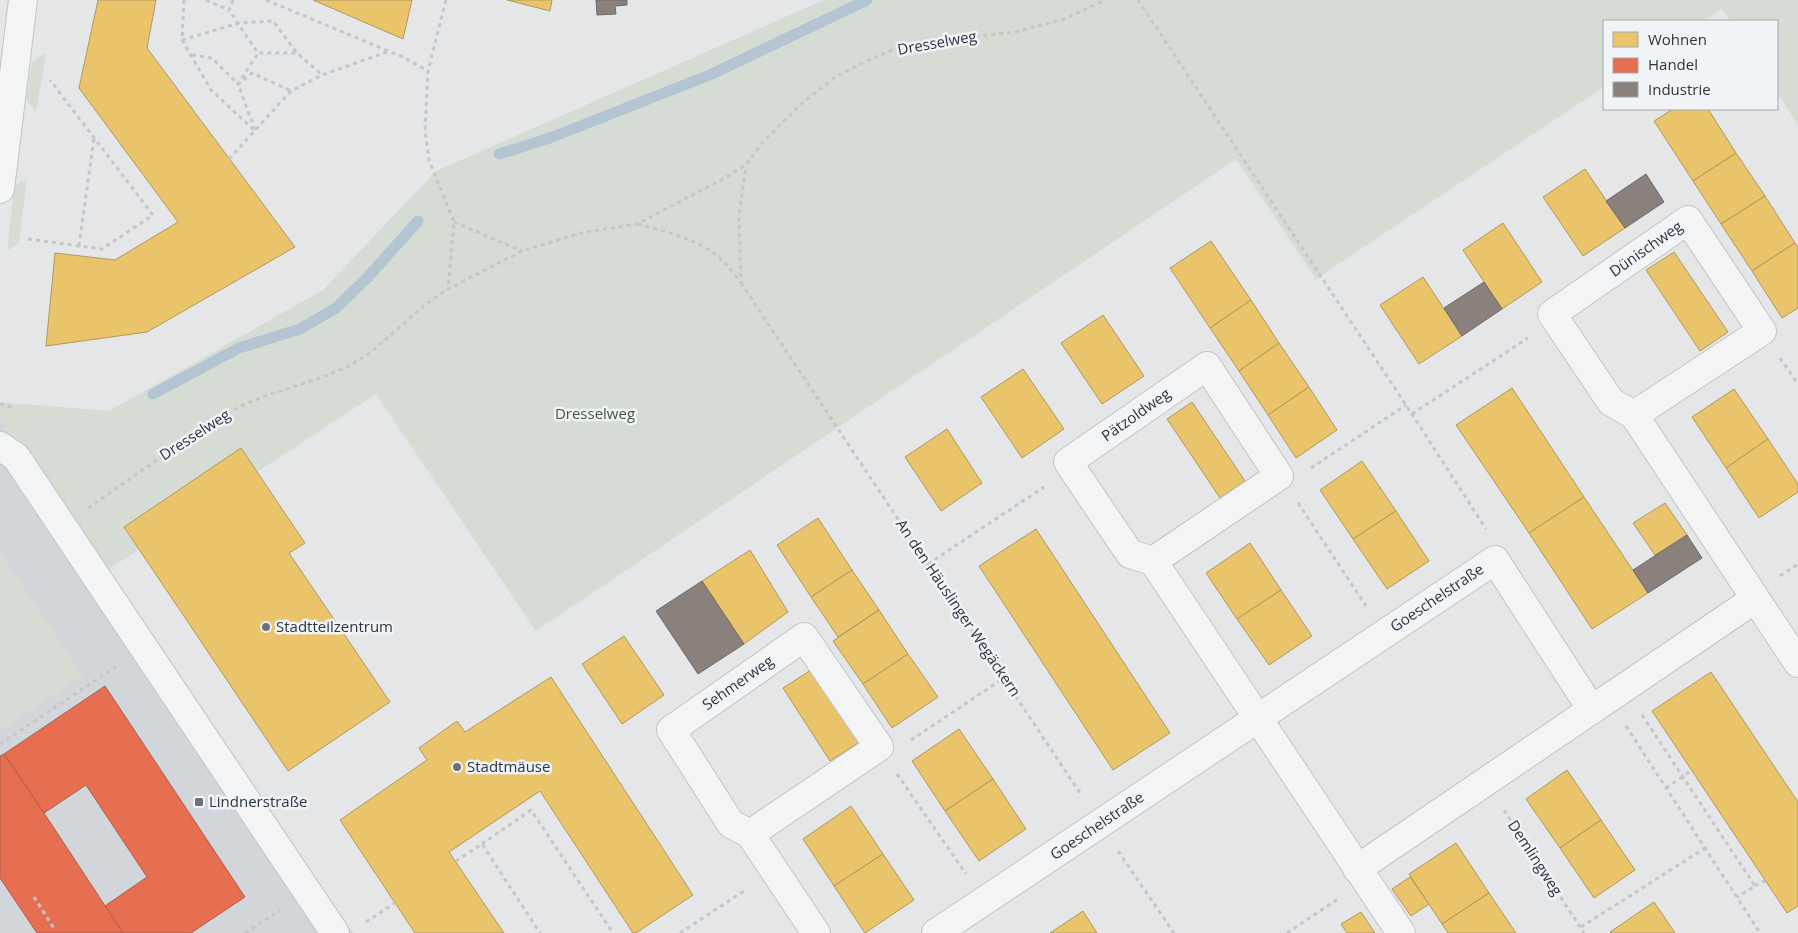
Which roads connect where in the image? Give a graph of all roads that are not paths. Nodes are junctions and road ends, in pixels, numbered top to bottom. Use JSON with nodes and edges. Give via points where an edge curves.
{"nodes":[{"id":1,"x":23,"y":0,"type":"edge"},
{"id":2,"x":0,"y":189,"type":"edge"},
{"id":3,"x":1634,"y":415,"type":"junction"},
{"id":4,"x":0,"y":446,"type":"edge"},
{"id":5,"x":1153,"y":562,"type":"junction"},
{"id":6,"x":1754,"y":597,"type":"junction"},
{"id":7,"x":1798,"y":663,"type":"edge"},
{"id":8,"x":1608,"y":699,"type":"junction"},
{"id":9,"x":1257,"y":719,"type":"junction"},
{"id":10,"x":750,"y":834,"type":"junction"},
{"id":11,"x":1362,"y":875,"type":"junction"},
{"id":12,"x":335,"y":933,"type":"edge"},
{"id":13,"x":816,"y":933,"type":"edge"},
{"id":14,"x":936,"y":933,"type":"edge"},
{"id":15,"x":1401,"y":933,"type":"edge"}],
"edges":[{"from":1,"to":2,"type":"street"},
{"from":3,"to":3,"type":"street","name":"Dünischweg","via":[[1611,402],[1552,314],[1688,220],[1762,331]]},
{"from":3,"to":6,"type":"street"},
{"from":4,"to":12,"type":"street","via":[[16,457]]},
{"from":5,"to":5,"type":"street","name":"Pätzoldweg","via":[[1130,554],[1068,462],[1207,366],[1282,480]]},
{"from":5,"to":9,"type":"street"},
{"from":6,"to":7,"type":"street"},
{"from":6,"to":8,"type":"street"},
{"from":8,"to":9,"type":"street","name":"Goeschelstraße","via":[[1495,560]]},
{"from":8,"to":11,"type":"street","via":[[1486,783]]},
{"from":9,"to":11,"type":"street"},
{"from":9,"to":14,"type":"street","name":"Goeschelstraße"},
{"from":10,"to":10,"type":"street","name":"Sehmerweg","via":[[731,824],[671,730],[804,637],[882,752]]},
{"from":10,"to":13,"type":"street","name":"Sehmerweg"},
{"from":11,"to":15,"type":"street"}]}
